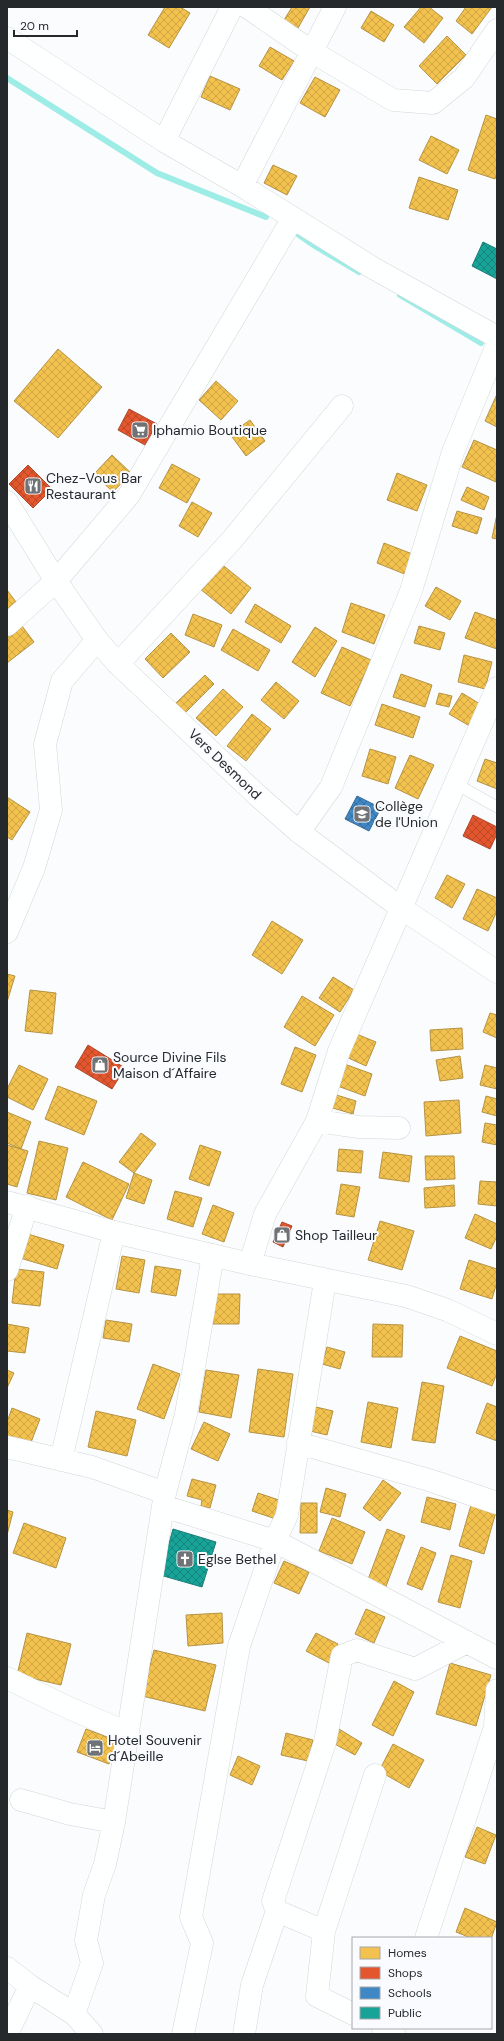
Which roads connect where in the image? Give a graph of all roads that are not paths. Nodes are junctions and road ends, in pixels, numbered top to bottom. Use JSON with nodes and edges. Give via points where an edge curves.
{"nodes":[{"id":1,"x":232,"y":7,"type":"edge"},
{"id":2,"x":248,"y":7,"type":"edge"},
{"id":3,"x":335,"y":7,"type":"edge"},
{"id":4,"x":7,"y":38,"type":"edge"},
{"id":5,"x":494,"y":40,"type":"edge"},
{"id":6,"x":311,"y":52,"type":"junction"},
{"id":7,"x":164,"y":142,"type":"junction"},
{"id":8,"x":242,"y":186,"type":"junction"},
{"id":9,"x":293,"y":218,"type":"junction"},
{"id":10,"x":497,"y":337,"type":"edge"},
{"id":11,"x":497,"y":345,"type":"edge"},
{"id":12,"x":342,"y":406,"type":"dead end"},
{"id":13,"x":7,"y":502,"type":"edge"},
{"id":14,"x":56,"y":581,"type":"junction"},
{"id":15,"x":7,"y":624,"type":"edge"},
{"id":16,"x":98,"y":640,"type":"junction"},
{"id":17,"x":118,"y":664,"type":"junction"},
{"id":18,"x":497,"y":688,"type":"edge"},
{"id":19,"x":456,"y":784,"type":"junction"},
{"id":20,"x":497,"y":807,"type":"edge"},
{"id":21,"x":299,"y":832,"type":"junction"},
{"id":22,"x":401,"y":908,"type":"junction"},
{"id":23,"x":7,"y":932,"type":"edge"},
{"id":24,"x":497,"y":972,"type":"edge"},
{"id":25,"x":318,"y":1121,"type":"junction"},
{"id":26,"x":399,"y":1128,"type":"dead end"},
{"id":27,"x":17,"y":1204,"type":"edge"},
{"id":28,"x":114,"y":1232,"type":"junction"},
{"id":29,"x":213,"y":1255,"type":"junction"},
{"id":30,"x":250,"y":1264,"type":"junction"},
{"id":31,"x":7,"y":1270,"type":"edge"},
{"id":32,"x":325,"y":1281,"type":"junction"},
{"id":33,"x":497,"y":1334,"type":"edge"},
{"id":34,"x":298,"y":1443,"type":"junction"},
{"id":35,"x":7,"y":1447,"type":"edge"},
{"id":36,"x":61,"y":1460,"type":"junction"},
{"id":37,"x":164,"y":1499,"type":"junction"},
{"id":38,"x":497,"y":1503,"type":"edge"},
{"id":39,"x":275,"y":1541,"type":"junction"},
{"id":40,"x":467,"y":1642,"type":"junction"},
{"id":41,"x":497,"y":1658,"type":"edge"},
{"id":42,"x":7,"y":1678,"type":"edge"},
{"id":43,"x":497,"y":1690,"type":"edge"},
{"id":44,"x":128,"y":1734,"type":"junction"},
{"id":45,"x":376,"y":1776,"type":"dead end"},
{"id":46,"x":21,"y":1800,"type":"dead end"},
{"id":47,"x":114,"y":1822,"type":"junction"},
{"id":48,"x":277,"y":1912,"type":"junction"},
{"id":49,"x":324,"y":1931,"type":"junction"},
{"id":50,"x":426,"y":1937,"type":"edge"},
{"id":51,"x":7,"y":1968,"type":"edge"},
{"id":52,"x":30,"y":1986,"type":"junction"},
{"id":53,"x":74,"y":2014,"type":"junction"},
{"id":54,"x":352,"y":2014,"type":"edge"},
{"id":55,"x":7,"y":2034,"type":"edge"},
{"id":56,"x":92,"y":2034,"type":"edge"},
{"id":57,"x":183,"y":2034,"type":"edge"},
{"id":58,"x":244,"y":2034,"type":"edge"}],
"edges":[{"from":1,"to":7,"type":"street"},
{"from":2,"to":6,"type":"street"},
{"from":3,"to":6,"type":"street"},
{"from":4,"to":7,"type":"street"},
{"from":5,"to":6,"type":"street","via":[[464,78],[433,103],[393,100]]},
{"from":6,"to":8,"type":"street"},
{"from":7,"to":8,"type":"street"},
{"from":8,"to":9,"type":"street"},
{"from":9,"to":10,"type":"street","via":[[373,268]]},
{"from":9,"to":14,"type":"street","via":[[128,495]]},
{"from":11,"to":21,"type":"street","via":[[453,452],[408,598],[331,788]]},
{"from":12,"to":17,"type":"street","via":[[231,541]]},
{"from":13,"to":14,"type":"street","name":"Vers Desmond"},
{"from":14,"to":15,"type":"street"},
{"from":14,"to":16,"type":"street","name":"Vers Desmond"},
{"from":16,"to":17,"type":"street","name":"Vers Desmond"},
{"from":16,"to":23,"type":"street","via":[[62,681],[45,744],[51,810],[34,868]]},
{"from":17,"to":21,"type":"street","name":"Vers Desmond","via":[[257,796]]},
{"from":18,"to":19,"type":"street"},
{"from":19,"to":20,"type":"lane"},
{"from":19,"to":22,"type":"street"},
{"from":21,"to":22,"type":"street","name":"Vers Desmond"},
{"from":22,"to":24,"type":"street","name":"Vers Desmond"},
{"from":22,"to":25,"type":"street","via":[[339,1051]]},
{"from":25,"to":26,"type":"street","via":[[359,1127]]},
{"from":25,"to":30,"type":"street","via":[[265,1214]]},
{"from":27,"to":28,"type":"street"},
{"from":27,"to":31,"type":"street"},
{"from":28,"to":29,"type":"street"},
{"from":28,"to":36,"type":"street"},
{"from":29,"to":30,"type":"street"},
{"from":29,"to":37,"type":"street","via":[[186,1414]]},
{"from":30,"to":32,"type":"street"},
{"from":32,"to":33,"type":"street","via":[[406,1296],[447,1310]]},
{"from":32,"to":34,"type":"street"},
{"from":34,"to":38,"type":"street","via":[[429,1480]]},
{"from":34,"to":39,"type":"street","via":[[287,1515]]},
{"from":35,"to":36,"type":"street"},
{"from":36,"to":37,"type":"street","via":[[92,1467]]},
{"from":37,"to":39,"type":"street"},
{"from":37,"to":44,"type":"street"},
{"from":39,"to":40,"type":"street"},
{"from":39,"to":57,"type":"street","via":[[239,1646],[192,1917],[202,1943]]},
{"from":40,"to":41,"type":"street"},
{"from":40,"to":48,"type":"street","via":[[415,1670],[357,1650],[342,1656],[325,1742],[273,1901]]},
{"from":42,"to":44,"type":"street"},
{"from":43,"to":50,"type":"street","via":[[495,1727]]},
{"from":44,"to":47,"type":"street"},
{"from":45,"to":49,"type":"street"},
{"from":46,"to":47,"type":"street","via":[[70,1814]]},
{"from":47,"to":53,"type":"street","via":[[105,1864],[94,1895],[86,1940],[92,1963]]},
{"from":48,"to":49,"type":"street"},
{"from":48,"to":58,"type":"street","via":[[252,1985]]},
{"from":49,"to":54,"type":"street","via":[[317,1996]]},
{"from":51,"to":52,"type":"street"},
{"from":52,"to":53,"type":"street"},
{"from":52,"to":55,"type":"street"},
{"from":53,"to":56,"type":"street"}]}
